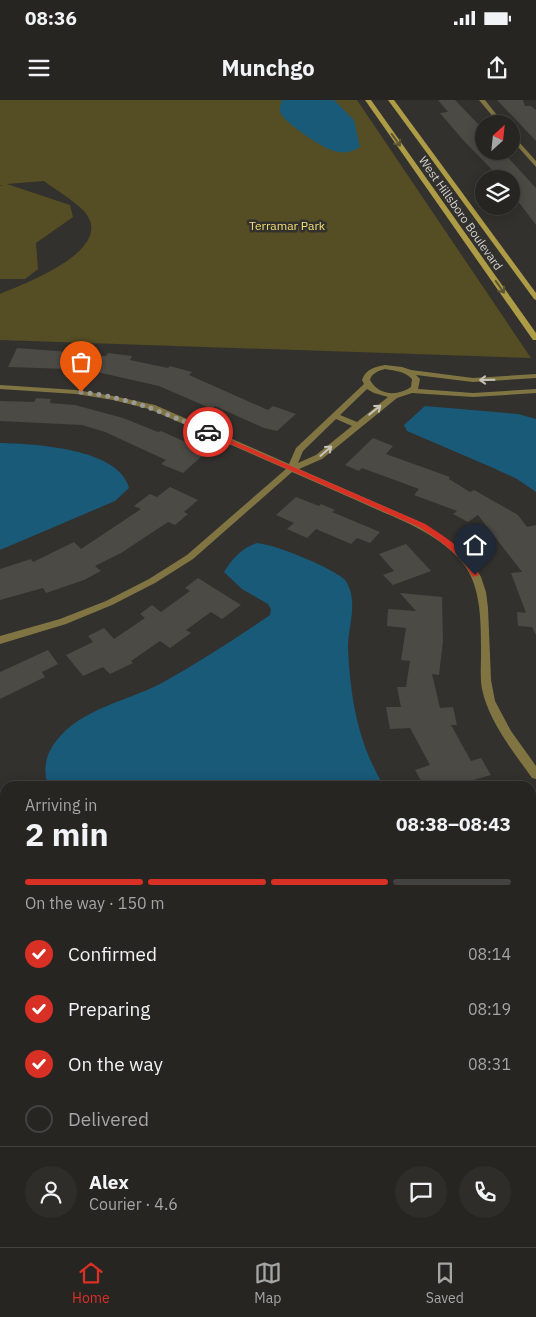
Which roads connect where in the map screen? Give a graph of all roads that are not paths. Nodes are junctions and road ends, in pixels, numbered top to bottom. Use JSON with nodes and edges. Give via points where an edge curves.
{"nodes":[{"id":1,"x":368,"y":100,"type":"edge"},
{"id":2,"x":390,"y":100,"type":"edge"},
{"id":3,"x":482,"y":100,"type":"edge"},
{"id":4,"x":494,"y":115,"type":"edge"},
{"id":5,"x":520,"y":146,"type":"edge"},
{"id":6,"x":536,"y":165,"type":"edge"},
{"id":7,"x":536,"y":298,"type":"edge"},
{"id":8,"x":536,"y":338,"type":"edge"},
{"id":9,"x":409,"y":372,"type":"junction"},
{"id":10,"x":536,"y":376,"type":"edge"},
{"id":11,"x":367,"y":385,"type":"junction"},
{"id":12,"x":0,"y":387,"type":"edge"},
{"id":13,"x":411,"y":391,"type":"junction"},
{"id":14,"x":536,"y":391,"type":"edge"},
{"id":15,"x":394,"y":396,"type":"junction"},
{"id":16,"x":335,"y":416,"type":"junction"},
{"id":17,"x":357,"y":425,"type":"junction"},
{"id":18,"x":291,"y":469,"type":"junction"},
{"id":19,"x":0,"y":640,"type":"edge"},
{"id":20,"x":536,"y":774,"type":"edge"}],
"edges":[{"from":1,"to":8,"type":"street","name":"West Hillsboro Boulevard","one_way":true},
{"from":2,"to":7,"type":"street","name":"West Hillsboro Boulevard"},
{"from":3,"to":4,"type":"street"},
{"from":5,"to":6,"type":"street"},
{"from":10,"to":9,"type":"street","one_way":true,"via":[[473,380]]},
{"from":9,"to":11,"type":"street","via":[[393,367],[377,369],[367,376]]},
{"from":9,"to":13,"type":"street","via":[[417,384]]},
{"from":11,"to":15,"type":"street","via":[[377,393]]},
{"from":11,"to":16,"type":"street"},
{"from":12,"to":18,"type":"street","via":[[114,396],[152,406]]},
{"from":13,"to":14,"type":"street","via":[[473,395]]},
{"from":13,"to":15,"type":"street"},
{"from":17,"to":15,"type":"street","one_way":true},
{"from":16,"to":17,"type":"street"},
{"from":16,"to":18,"type":"street","via":[[299,450]]},
{"from":18,"to":17,"type":"street","one_way":true,"via":[[319,457]]},
{"from":18,"to":19,"type":"street","via":[[190,557],[152,581],[63,622]]},
{"from":18,"to":20,"type":"street","via":[[422,526],[448,542],[470,563],[481,587],[487,689],[500,722]]}]}
